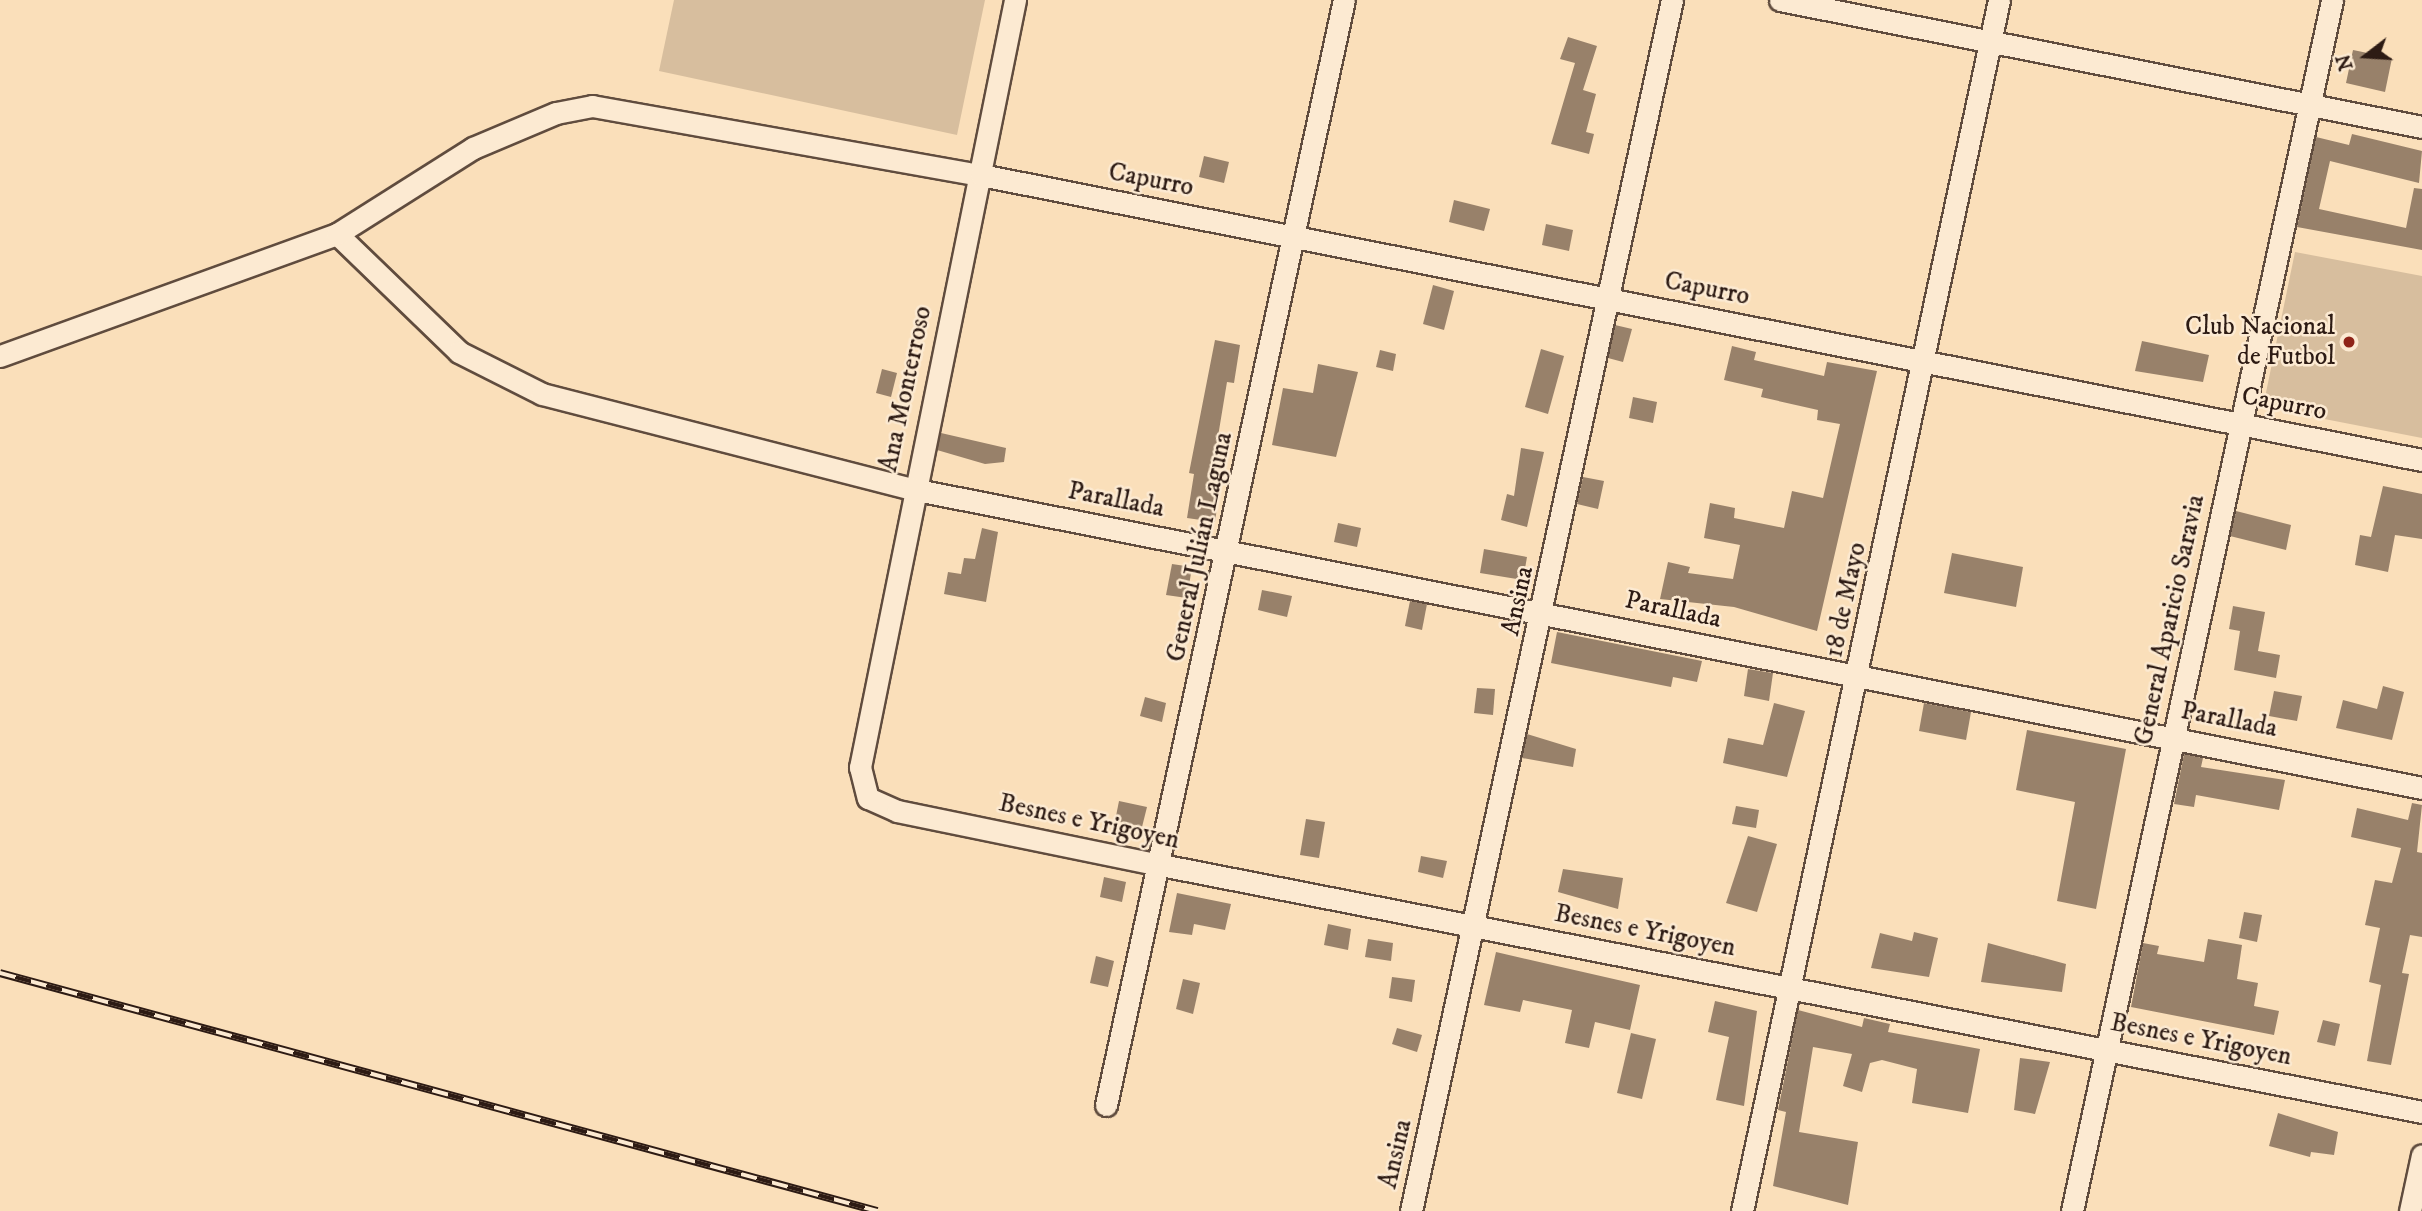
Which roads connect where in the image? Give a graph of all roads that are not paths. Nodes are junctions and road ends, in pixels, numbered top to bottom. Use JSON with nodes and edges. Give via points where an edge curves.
{"nodes":[{"id":1,"x":1015,"y":0,"type":"edge"},
{"id":2,"x":1344,"y":0,"type":"edge"},
{"id":3,"x":1672,"y":0,"type":"edge"},
{"id":4,"x":1780,"y":0,"type":"edge"},
{"id":5,"x":1999,"y":0,"type":"edge"},
{"id":6,"x":2332,"y":0,"type":"edge"},
{"id":7,"x":1990,"y":43,"type":"junction"},
{"id":8,"x":2311,"y":104,"type":"junction"},
{"id":9,"x":2422,"y":127,"type":"edge"},
{"id":10,"x":981,"y":175,"type":"junction"},
{"id":11,"x":337,"y":234,"type":"junction"},
{"id":12,"x":1295,"y":236,"type":"junction"},
{"id":13,"x":1608,"y":298,"type":"junction"},
{"id":14,"x":0,"y":356,"type":"edge"},
{"id":15,"x":1925,"y":359,"type":"junction"},
{"id":16,"x":2239,"y":423,"type":"junction"},
{"id":17,"x":2422,"y":460,"type":"edge"},
{"id":18,"x":912,"y":489,"type":"junction"},
{"id":19,"x":1228,"y":551,"type":"junction"},
{"id":20,"x":1545,"y":611,"type":"junction"},
{"id":21,"x":1859,"y":677,"type":"junction"},
{"id":22,"x":2174,"y":738,"type":"junction"},
{"id":23,"x":2422,"y":788,"type":"edge"},
{"id":24,"x":863,"y":791,"type":"joint"},
{"id":25,"x":1161,"y":865,"type":"junction"},
{"id":26,"x":1477,"y":927,"type":"junction"},
{"id":27,"x":1793,"y":989,"type":"junction"},
{"id":28,"x":2108,"y":1050,"type":"junction"},
{"id":29,"x":1106,"y":1105,"type":"dead end"},
{"id":30,"x":2422,"y":1112,"type":"edge"},
{"id":31,"x":2422,"y":1155,"type":"edge"},
{"id":32,"x":1411,"y":1211,"type":"edge"},
{"id":33,"x":1742,"y":1211,"type":"edge"},
{"id":34,"x":2072,"y":1211,"type":"edge"},
{"id":35,"x":2410,"y":1211,"type":"edge"}],
"edges":[{"from":1,"to":10,"type":"street","name":"Ana Monterroso"},
{"from":2,"to":12,"type":"street","name":"General Julián Laguna"},
{"from":3,"to":13,"type":"street","name":"Ansina"},
{"from":4,"to":7,"type":"street"},
{"from":5,"to":7,"type":"street","name":"18 de Mayo"},
{"from":6,"to":8,"type":"street","name":"General Aparicio Saravia"},
{"from":7,"to":8,"type":"street"},
{"from":7,"to":15,"type":"street","name":"18 de Mayo"},
{"from":8,"to":9,"type":"street"},
{"from":8,"to":16,"type":"street","name":"General Aparicio Saravia"},
{"from":10,"to":11,"type":"street","name":"Capurro","via":[[592,106],[556,113],[473,148]]},
{"from":10,"to":12,"type":"street","name":"Capurro"},
{"from":10,"to":18,"type":"street","name":"Ana Monterroso"},
{"from":11,"to":14,"type":"street","name":"Capurro"},
{"from":11,"to":18,"type":"street","name":"Parallada","via":[[459,352],[502,377],[542,394]]},
{"from":12,"to":13,"type":"street","name":"Capurro"},
{"from":12,"to":19,"type":"street","name":"General Julián Laguna"},
{"from":13,"to":15,"type":"street","name":"Capurro"},
{"from":13,"to":20,"type":"street","name":"Ansina"},
{"from":15,"to":16,"type":"street","name":"Capurro"},
{"from":15,"to":21,"type":"street","name":"18 de Mayo"},
{"from":16,"to":17,"type":"street","name":"Capurro"},
{"from":16,"to":22,"type":"street","name":"General Aparicio Saravia"},
{"from":18,"to":19,"type":"street","name":"Parallada"},
{"from":18,"to":24,"type":"street","name":"Ana Monterroso","via":[[860,767]]},
{"from":19,"to":20,"type":"street","name":"Parallada"},
{"from":19,"to":25,"type":"street","name":"General Julián Laguna"},
{"from":20,"to":21,"type":"street","name":"Parallada"},
{"from":20,"to":26,"type":"street","name":"Ansina"},
{"from":21,"to":22,"type":"street","name":"Parallada"},
{"from":21,"to":27,"type":"street","name":"18 de Mayo"},
{"from":22,"to":23,"type":"street","name":"Parallada"},
{"from":22,"to":28,"type":"street","name":"General Aparicio Saravia"},
{"from":24,"to":25,"type":"street","name":"Besnes e Yrigoyen","via":[[885,808]]},
{"from":25,"to":26,"type":"street","name":"Besnes e Yrigoyen"},
{"from":25,"to":29,"type":"street","name":"General Julián Laguna"},
{"from":26,"to":27,"type":"street","name":"Besnes e Yrigoyen"},
{"from":26,"to":32,"type":"street","name":"Ansina"},
{"from":27,"to":28,"type":"street","name":"Besnes e Yrigoyen"},
{"from":27,"to":33,"type":"street","name":"18 de Mayo"},
{"from":28,"to":30,"type":"street","name":"Besnes e Yrigoyen"},
{"from":28,"to":34,"type":"street","name":"General Aparicio Saravia"},
{"from":31,"to":35,"type":"street"}]}
